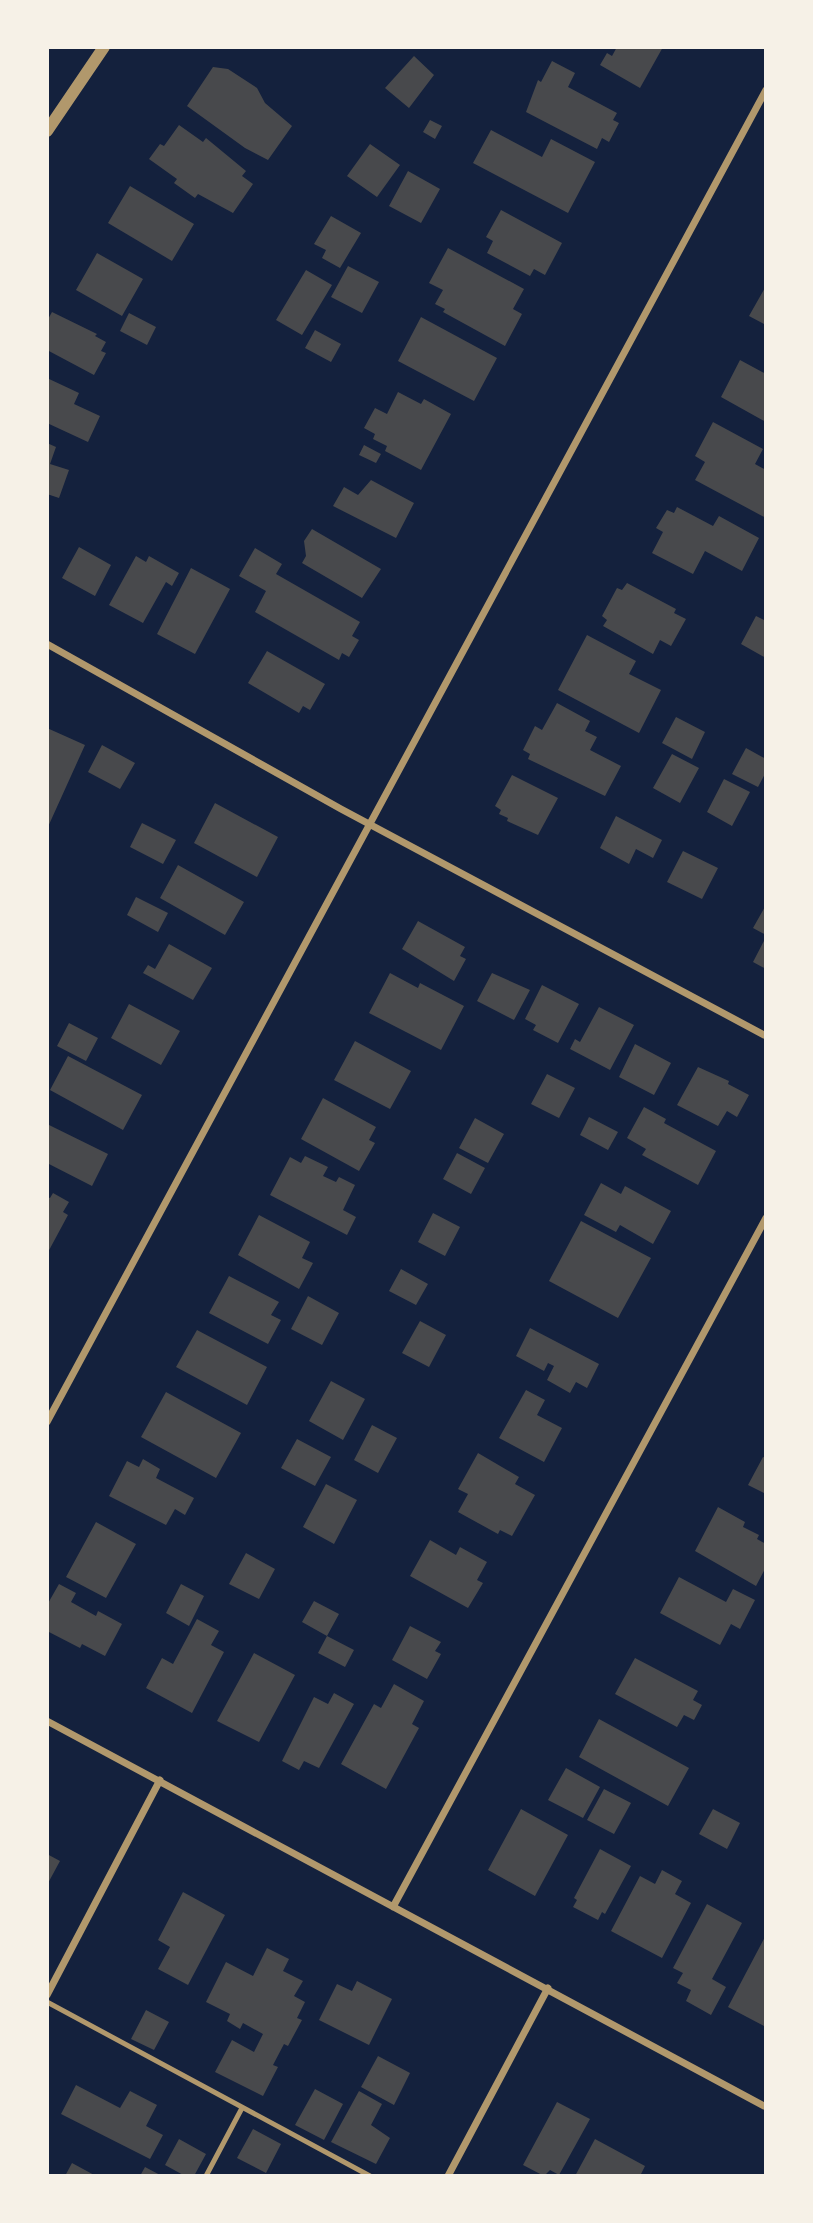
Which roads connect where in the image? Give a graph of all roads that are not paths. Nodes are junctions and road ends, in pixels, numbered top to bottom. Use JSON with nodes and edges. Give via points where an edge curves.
{"nodes":[{"id":1,"x":102,"y":48,"type":"edge"},
{"id":2,"x":766,"y":90,"type":"edge"},
{"id":3,"x":47,"y":131,"type":"edge"},
{"id":4,"x":47,"y":644,"type":"edge"},
{"id":5,"x":370,"y":823,"type":"junction"},
{"id":6,"x":766,"y":1036,"type":"edge"},
{"id":7,"x":766,"y":1218,"type":"edge"},
{"id":8,"x":47,"y":1422,"type":"edge"},
{"id":9,"x":47,"y":1721,"type":"edge"},
{"id":10,"x":160,"y":1780,"type":"junction"},
{"id":11,"x":393,"y":1907,"type":"junction"},
{"id":12,"x":548,"y":1988,"type":"junction"},
{"id":13,"x":47,"y":1995,"type":"edge"},
{"id":14,"x":47,"y":2002,"type":"edge"},
{"id":15,"x":766,"y":2107,"type":"edge"},
{"id":16,"x":242,"y":2108,"type":"junction"},
{"id":17,"x":206,"y":2176,"type":"edge"},
{"id":18,"x":370,"y":2176,"type":"edge"},
{"id":19,"x":448,"y":2176,"type":"edge"}],
"edges":[{"from":1,"to":3,"type":"street"},
{"from":2,"to":5,"type":"street"},
{"from":4,"to":5,"type":"street"},
{"from":5,"to":6,"type":"street"},
{"from":5,"to":8,"type":"street"},
{"from":7,"to":11,"type":"street"},
{"from":9,"to":10,"type":"street"},
{"from":10,"to":11,"type":"street"},
{"from":10,"to":13,"type":"street"},
{"from":11,"to":12,"type":"street"},
{"from":12,"to":15,"type":"street"},
{"from":12,"to":19,"type":"street"},
{"from":14,"to":16,"type":"lane"},
{"from":16,"to":17,"type":"lane"},
{"from":16,"to":18,"type":"lane"}]}
